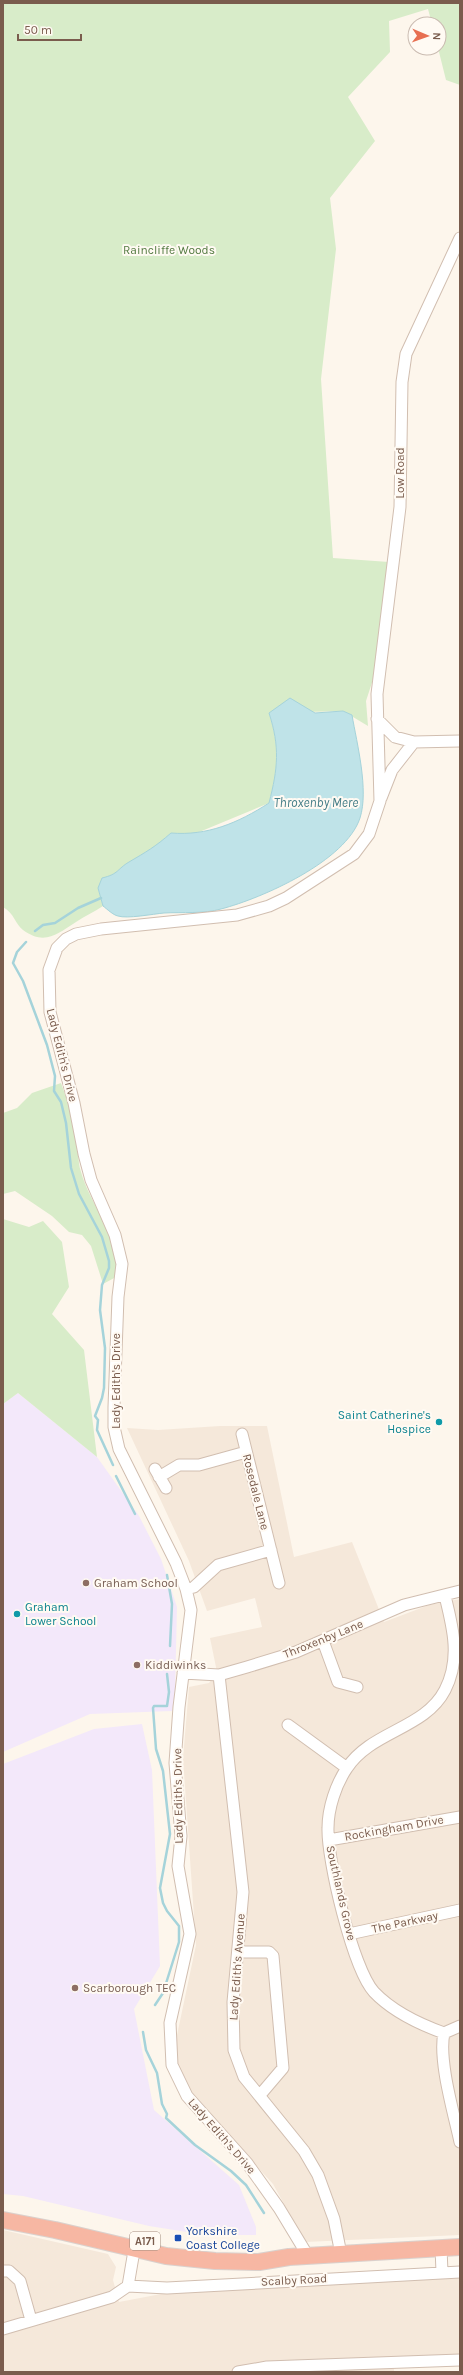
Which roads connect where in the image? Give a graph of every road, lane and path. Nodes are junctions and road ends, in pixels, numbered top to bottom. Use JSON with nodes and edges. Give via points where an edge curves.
{"nodes":[{"id":1,"x":460,"y":238,"type":"edge"},
{"id":2,"x":377,"y":719,"type":"junction"},
{"id":3,"x":460,"y":741,"type":"edge"},
{"id":4,"x":414,"y":742,"type":"junction"},
{"id":5,"x":380,"y":801,"type":"junction"},
{"id":6,"x":242,"y":1434,"type":"dead end"},
{"id":7,"x":246,"y":1452,"type":"junction"},
{"id":8,"x":166,"y":1488,"type":"dead end"},
{"id":9,"x":271,"y":1550,"type":"junction"},
{"id":10,"x":279,"y":1583,"type":"dead end"},
{"id":11,"x":186,"y":1589,"type":"junction"},
{"id":12,"x":460,"y":1591,"type":"edge"},
{"id":13,"x":446,"y":1596,"type":"junction"},
{"id":14,"x":323,"y":1641,"type":"junction"},
{"id":15,"x":183,"y":1673,"type":"junction"},
{"id":16,"x":219,"y":1675,"type":"junction"},
{"id":17,"x":449,"y":1682,"type":"junction"},
{"id":18,"x":460,"y":1686,"type":"edge"},
{"id":19,"x":357,"y":1687,"type":"dead end"},
{"id":20,"x":288,"y":1725,"type":"dead end"},
{"id":21,"x":347,"y":1768,"type":"junction"},
{"id":22,"x":460,"y":1817,"type":"edge"},
{"id":23,"x":328,"y":1840,"type":"junction"},
{"id":24,"x":460,"y":1910,"type":"edge"},
{"id":25,"x":349,"y":1934,"type":"junction"},
{"id":26,"x":238,"y":1952,"type":"junction"},
{"id":27,"x":460,"y":2026,"type":"edge"},
{"id":28,"x":444,"y":2033,"type":"junction"},
{"id":29,"x":260,"y":2095,"type":"junction"},
{"id":30,"x":460,"y":2142,"type":"edge"},
{"id":31,"x":3,"y":2210,"type":"edge"},
{"id":32,"x":3,"y":2220,"type":"edge"},
{"id":33,"x":291,"y":2227,"type":"junction"},
{"id":34,"x":135,"y":2244,"type":"junction"},
{"id":35,"x":460,"y":2247,"type":"edge"},
{"id":36,"x":441,"y":2248,"type":"junction"},
{"id":37,"x":341,"y":2254,"type":"junction"},
{"id":38,"x":308,"y":2256,"type":"junction"},
{"id":39,"x":290,"y":2257,"type":"junction"},
{"id":40,"x":3,"y":2271,"type":"edge"},
{"id":41,"x":442,"y":2272,"type":"junction"},
{"id":42,"x":460,"y":2272,"type":"edge"},
{"id":43,"x":128,"y":2286,"type":"junction"},
{"id":44,"x":31,"y":2320,"type":"junction"},
{"id":45,"x":3,"y":2329,"type":"edge"},
{"id":46,"x":460,"y":2360,"type":"edge"},
{"id":47,"x":347,"y":2369,"type":"edge"},
{"id":48,"x":238,"y":2372,"type":"edge"}],
"edges":[{"from":1,"to":2,"type":"street","name":"Low Road","via":[[406,354],[400,398],[400,506],[377,694]]},
{"from":2,"to":4,"type":"street","via":[[395,738]]},
{"from":2,"to":5,"type":"street","name":"Lady Edith's Drive"},
{"from":3,"to":4,"type":"street"},
{"from":4,"to":5,"type":"street","via":[[392,770]]},
{"from":5,"to":11,"type":"street","name":"Lady Edith's Drive","via":[[373,825],[354,854],[286,898],[237,915],[101,929],[76,934],[57,948],[49,970],[50,1012],[84,1154],[91,1180],[115,1235],[122,1264],[118,1297],[114,1427],[119,1449],[176,1563]]},
{"from":6,"to":7,"type":"street","name":"Rosedale Lane"},
{"from":7,"to":8,"type":"street","via":[[199,1465],[179,1465],[157,1473]]},
{"from":7,"to":9,"type":"street","name":"Rosedale Lane"},
{"from":9,"to":10,"type":"street","name":"Rosedale Lane"},
{"from":9,"to":11,"type":"street","via":[[218,1565],[194,1587]]},
{"from":11,"to":15,"type":"street","name":"Lady Edith's Drive","via":[[191,1610]]},
{"from":12,"to":13,"type":"street","name":"Throxenby Lane"},
{"from":13,"to":14,"type":"street","name":"Throxenby Lane","via":[[404,1605]]},
{"from":13,"to":17,"type":"street","name":"Southlands Grove","via":[[455,1649],[454,1666]]},
{"from":14,"to":16,"type":"street","name":"Throxenby Lane","via":[[296,1652]]},
{"from":14,"to":19,"type":"street","via":[[338,1682]]},
{"from":15,"to":16,"type":"street","name":"Throxenby Lane"},
{"from":15,"to":33,"type":"street","name":"Lady Edith's Drive","via":[[175,1763],[181,1836],[178,1866],[190,1934],[170,2023],[172,2065],[187,2096],[247,2163]]},
{"from":16,"to":26,"type":"street","name":"Lady Edith's Avenue","via":[[243,1892]]},
{"from":17,"to":18,"type":"street"},
{"from":17,"to":21,"type":"street","name":"Southlands Grove","via":[[438,1703],[362,1751]]},
{"from":20,"to":21,"type":"street"},
{"from":21,"to":23,"type":"street","name":"Southlands Grove","via":[[330,1810]]},
{"from":22,"to":23,"type":"street","name":"Rockingham Drive"},
{"from":23,"to":25,"type":"street","name":"Southlands Grove"},
{"from":24,"to":25,"type":"street","name":"The Parkway"},
{"from":25,"to":28,"type":"street","name":"Southlands Grove","via":[[358,1964],[374,1991],[392,2008]]},
{"from":26,"to":29,"type":"street","name":"Lady Edith's Avenue","via":[[233,2002],[234,2050],[244,2077]]},
{"from":26,"to":29,"type":"street","via":[[269,1952],[274,1956],[283,2068]]},
{"from":27,"to":28,"type":"street"},
{"from":28,"to":30,"type":"street","via":[[442,2042],[447,2080]]},
{"from":29,"to":37,"type":"street","name":"Lady Edith's Avenue","via":[[304,2151],[318,2175],[334,2219]]},
{"from":31,"to":34,"type":"highway","name":"Scalby Road","number":"A171","via":[[40,2216]]},
{"from":32,"to":34,"type":"highway","name":"Scalby Road","number":"A171"},
{"from":33,"to":38,"type":"street","name":"Lady Edith's Drive"},
{"from":33,"to":39,"type":"street"},
{"from":34,"to":39,"type":"highway","name":"Scalby Road","number":"A171","via":[[166,2256],[215,2261],[259,2262]]},
{"from":34,"to":43,"type":"street"},
{"from":35,"to":36,"type":"highway","name":"Scalby Road","number":"A171"},
{"from":36,"to":37,"type":"highway","name":"Scalby Road","number":"A171"},
{"from":36,"to":41,"type":"street"},
{"from":37,"to":38,"type":"highway","name":"Scalby Road","number":"A171"},
{"from":38,"to":39,"type":"highway","name":"Scalby Road","number":"A171"},
{"from":40,"to":44,"type":"street","via":[[9,2270],[20,2281]]},
{"from":41,"to":42,"type":"street","name":"Scalby Road"},
{"from":41,"to":43,"type":"street","name":"Scalby Road","via":[[167,2288]]},
{"from":43,"to":44,"type":"street","via":[[112,2297]]},
{"from":44,"to":45,"type":"street"},
{"from":46,"to":47,"type":"street"},
{"from":47,"to":48,"type":"street","via":[[267,2367]]}]}
